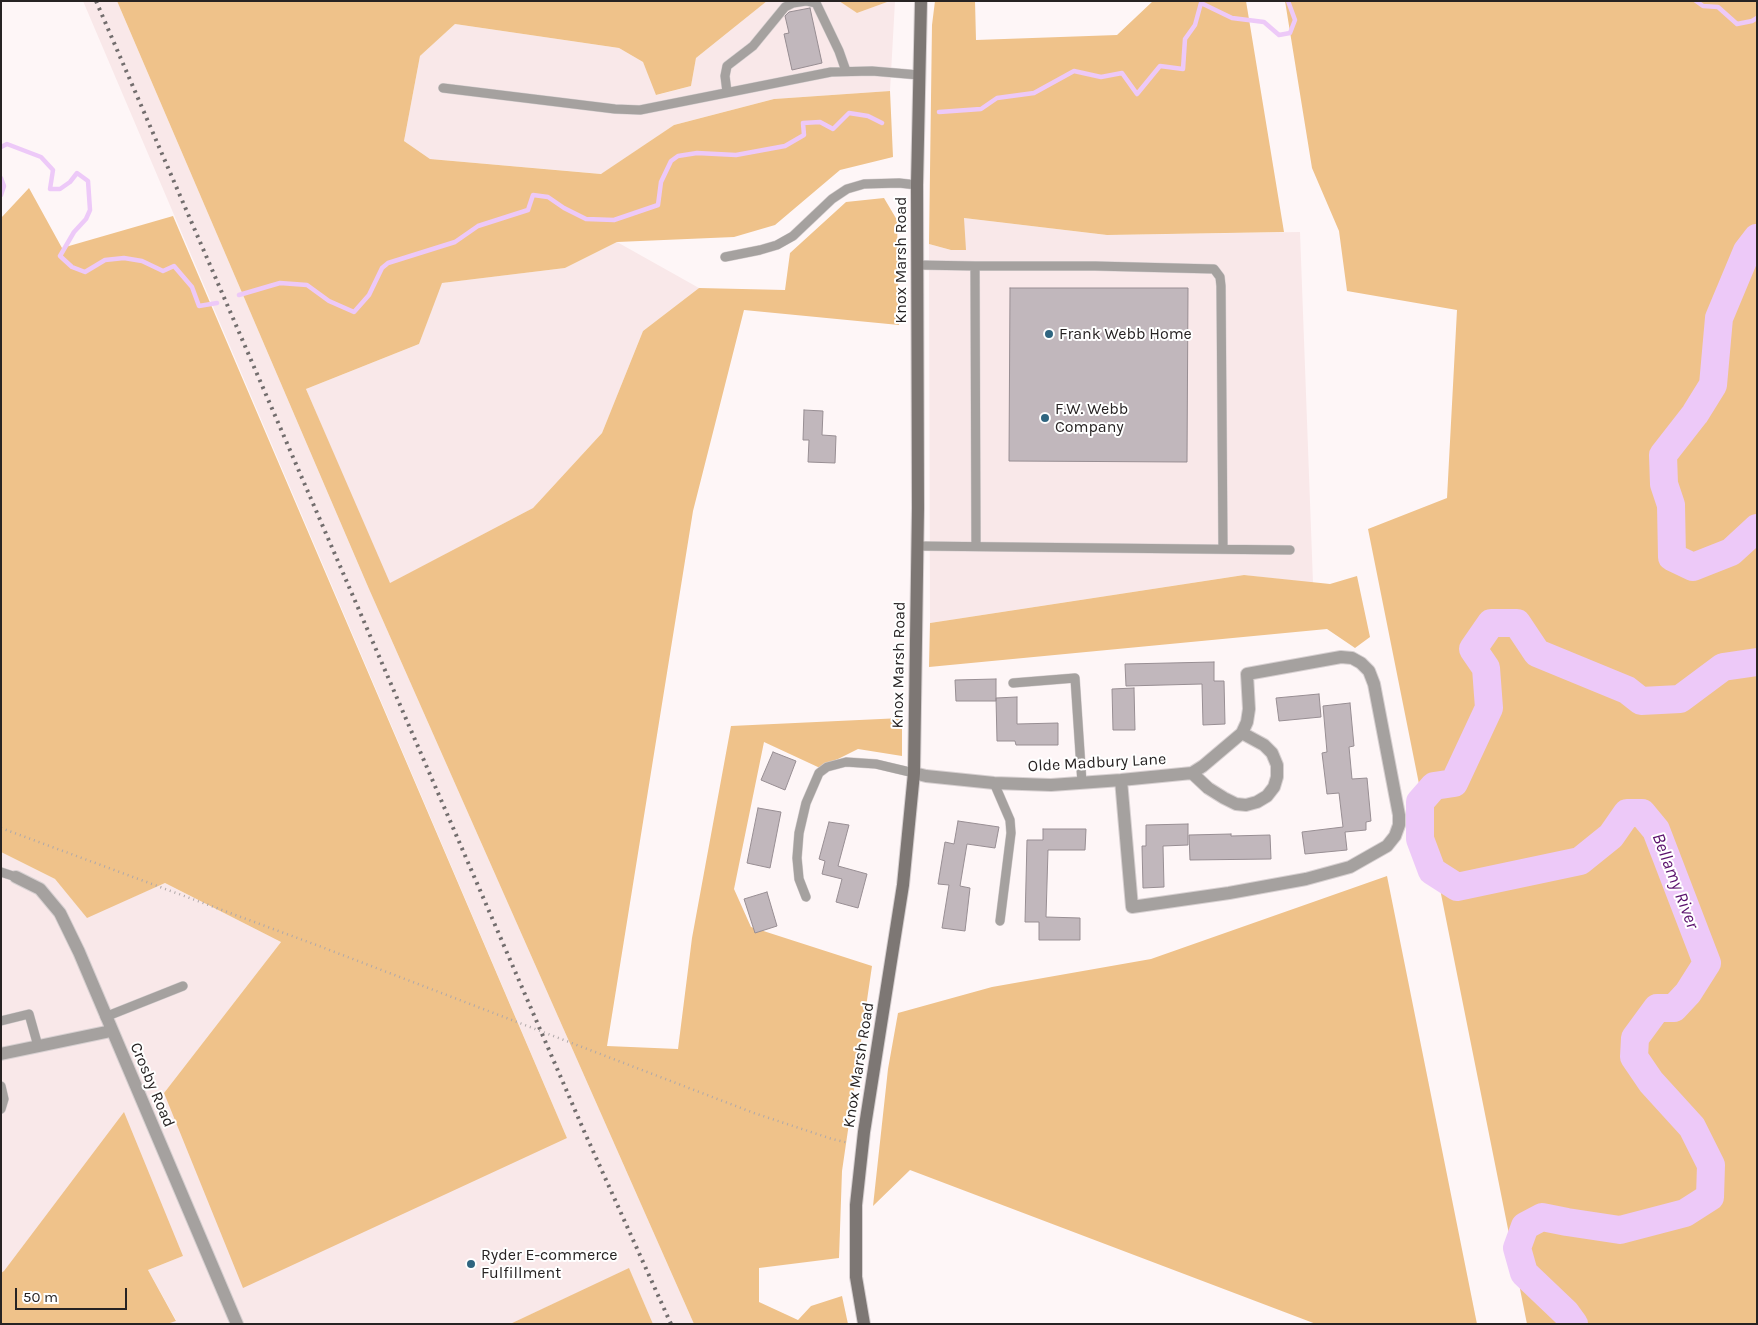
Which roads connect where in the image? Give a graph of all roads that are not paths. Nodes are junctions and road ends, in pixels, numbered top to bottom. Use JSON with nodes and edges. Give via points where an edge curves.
{"nodes":[{"id":1,"x":807,"y":1,"type":"edge"},
{"id":2,"x":921,"y":1,"type":"edge"},
{"id":3,"x":846,"y":72,"type":"junction"},
{"id":4,"x":919,"y":76,"type":"junction"},
{"id":5,"x":443,"y":88,"type":"dead end"},
{"id":6,"x":727,"y":92,"type":"junction"},
{"id":7,"x":917,"y":185,"type":"junction"},
{"id":8,"x":725,"y":257,"type":"dead end"},
{"id":9,"x":918,"y":265,"type":"junction"},
{"id":10,"x":975,"y":266,"type":"junction"},
{"id":11,"x":917,"y":546,"type":"junction"},
{"id":12,"x":976,"y":546,"type":"junction"},
{"id":13,"x":1223,"y":548,"type":"junction"},
{"id":14,"x":1290,"y":550,"type":"dead end"},
{"id":15,"x":1013,"y":683,"type":"dead end"},
{"id":16,"x":1242,"y":733,"type":"junction"},
{"id":17,"x":914,"y":773,"type":"junction"},
{"id":18,"x":1192,"y":773,"type":"junction"},
{"id":19,"x":1121,"y":780,"type":"junction"},
{"id":20,"x":994,"y":783,"type":"junction"},
{"id":21,"x":1082,"y":783,"type":"junction"},
{"id":22,"x":1,"y":872,"type":"edge"},
{"id":23,"x":16,"y":877,"type":"joint"},
{"id":24,"x":806,"y":897,"type":"dead end"},
{"id":25,"x":1000,"y":921,"type":"dead end"},
{"id":26,"x":182,"y":986,"type":"dead end"},
{"id":27,"x":105,"y":1017,"type":"junction"},
{"id":28,"x":1,"y":1021,"type":"edge"},
{"id":29,"x":111,"y":1031,"type":"junction"},
{"id":30,"x":38,"y":1046,"type":"junction"},
{"id":31,"x":1,"y":1054,"type":"edge"},
{"id":32,"x":1,"y":1086,"type":"edge"},
{"id":33,"x":1,"y":1109,"type":"edge"},
{"id":34,"x":237,"y":1324,"type":"edge"},
{"id":35,"x":864,"y":1324,"type":"edge"}],
"edges":[{"from":1,"to":3,"type":"lane","via":[[816,3]]},
{"from":1,"to":6,"type":"lane","via":[[785,7],[753,46],[727,66]]},
{"from":2,"to":4,"type":"main road","name":"Knox Marsh Road"},
{"from":3,"to":4,"type":"lane"},
{"from":3,"to":6,"type":"lane"},
{"from":4,"to":7,"type":"main road","name":"Knox Marsh Road"},
{"from":5,"to":6,"type":"lane","via":[[640,110]]},
{"from":7,"to":8,"type":"lane","via":[[864,184],[847,190],[832,199],[793,236],[777,245]]},
{"from":7,"to":9,"type":"main road","name":"Knox Marsh Road"},
{"from":9,"to":10,"type":"lane"},
{"from":9,"to":11,"type":"main road","name":"Knox Marsh Road"},
{"from":10,"to":12,"type":"lane"},
{"from":10,"to":13,"type":"lane","via":[[1214,268],[1221,286]]},
{"from":11,"to":12,"type":"lane"},
{"from":11,"to":17,"type":"main road","name":"Knox Marsh Road"},
{"from":12,"to":13,"type":"lane"},
{"from":13,"to":14,"type":"lane"},
{"from":15,"to":21,"type":"lane","via":[[1075,678]]},
{"from":16,"to":18,"type":"street"},
{"from":16,"to":18,"type":"street","via":[[1264,745],[1277,765],[1276,782],[1267,796],[1246,805],[1236,804],[1208,788]]},
{"from":16,"to":19,"type":"street","via":[[1248,722],[1247,674],[1342,657],[1361,663],[1369,671],[1374,684],[1399,815],[1395,836],[1387,846],[1350,866],[1314,876],[1132,907]]},
{"from":17,"to":20,"type":"street","name":"Olde Madbury Lane"},
{"from":17,"to":24,"type":"lane","via":[[862,762],[846,762],[827,767],[819,773],[806,803],[800,833],[798,865]]},
{"from":17,"to":35,"type":"main road","name":"Knox Marsh Road","via":[[903,885],[856,1205],[856,1277]]},
{"from":18,"to":19,"type":"street","name":"Olde Madbury Lane"},
{"from":19,"to":21,"type":"street","name":"Olde Madbury Lane"},
{"from":20,"to":21,"type":"street","name":"Olde Madbury Lane"},
{"from":20,"to":25,"type":"lane","via":[[1010,820],[1011,833]]},
{"from":22,"to":23,"type":"lane"},
{"from":23,"to":27,"type":"street","name":"Crosby Road","via":[[40,889],[60,913]]},
{"from":26,"to":27,"type":"lane"},
{"from":27,"to":29,"type":"street","name":"Crosby Road"},
{"from":28,"to":30,"type":"lane","via":[[29,1014]]},
{"from":29,"to":30,"type":"street"},
{"from":29,"to":34,"type":"street","name":"Crosby Road"},
{"from":30,"to":31,"type":"street"},
{"from":32,"to":33,"type":"lane","via":[[4,1098]]}]}
